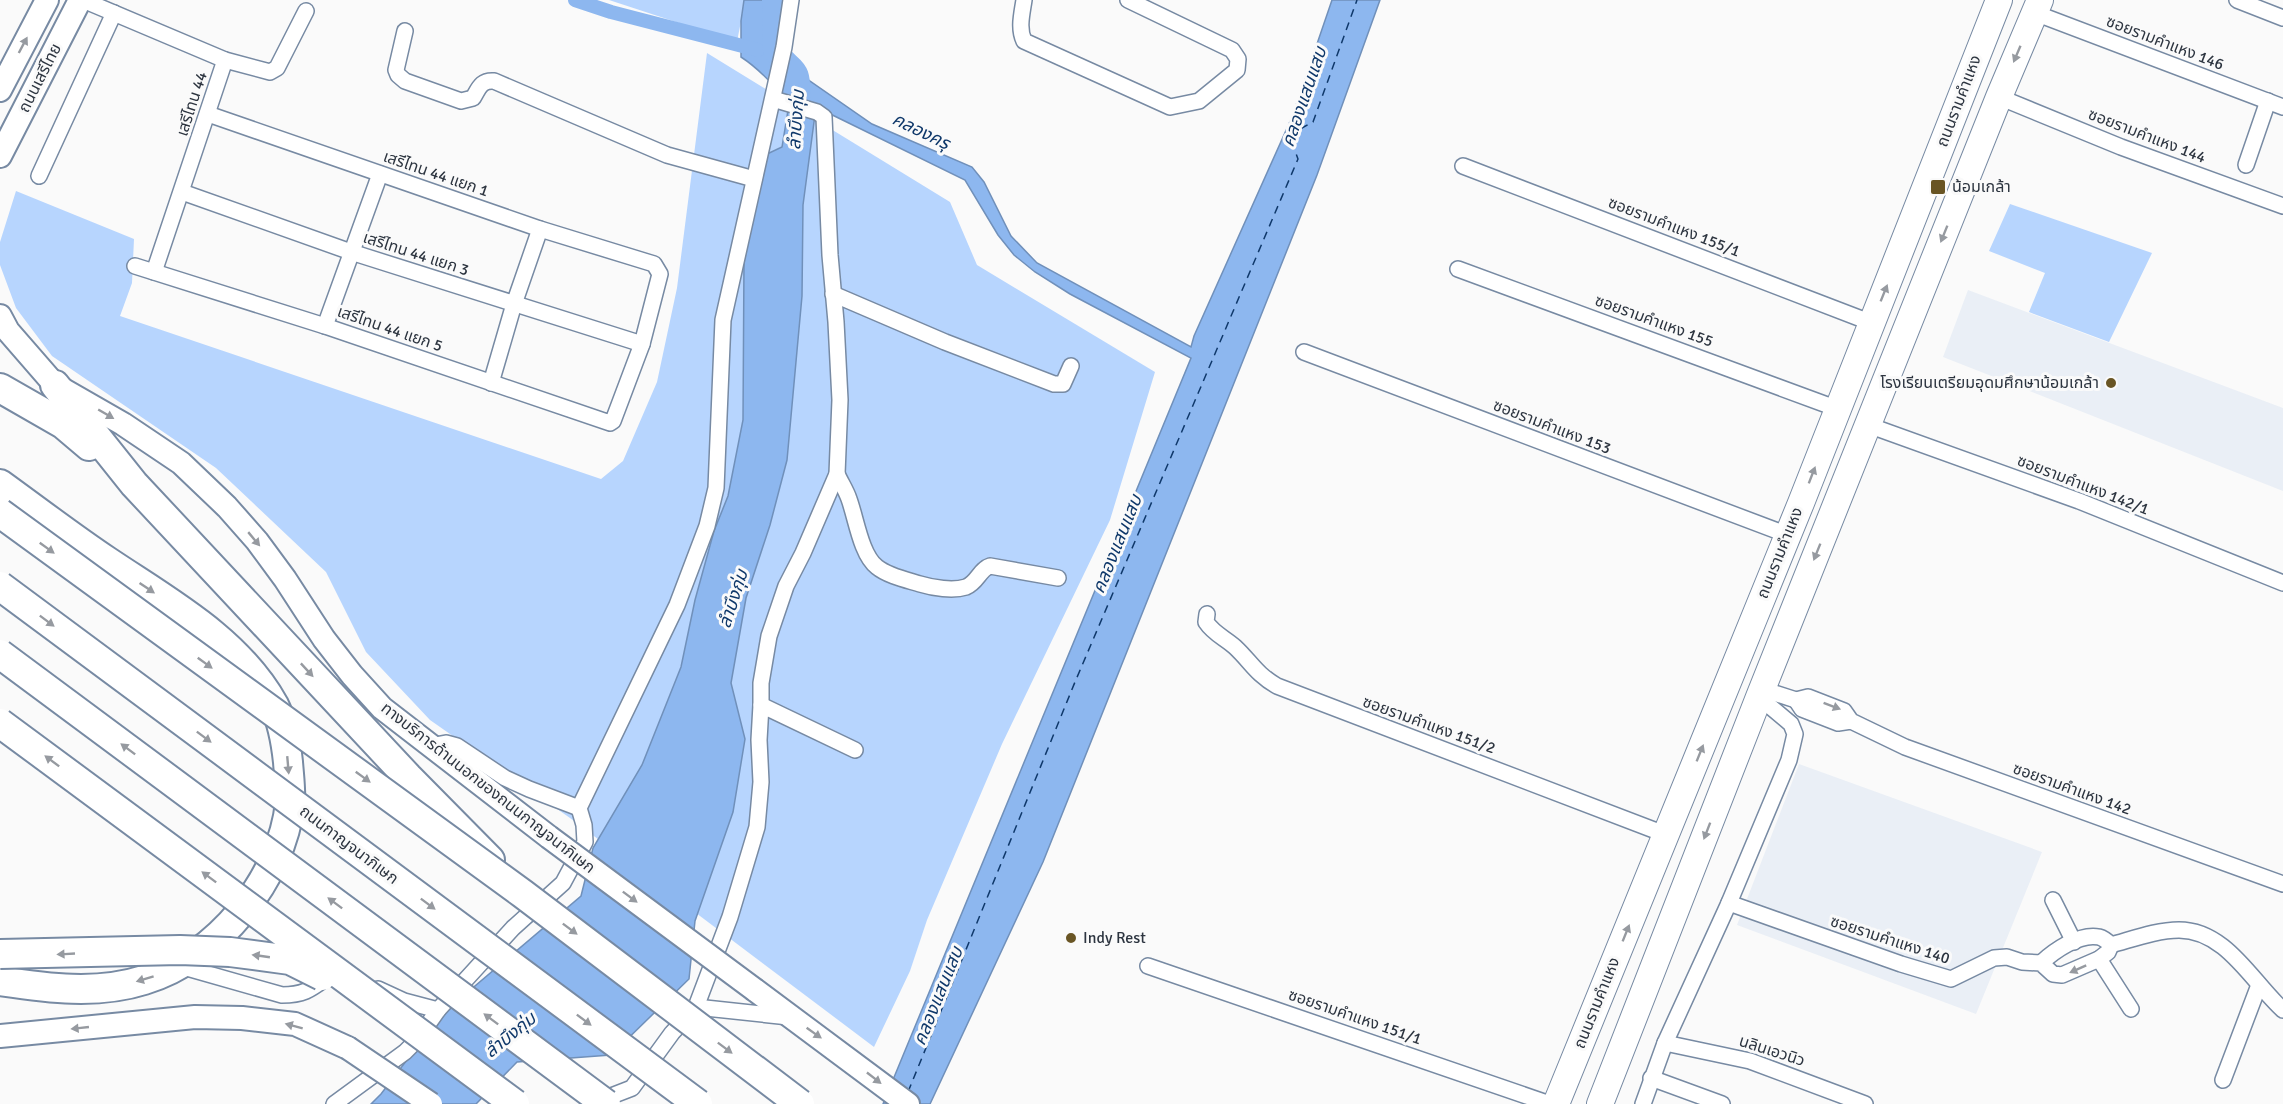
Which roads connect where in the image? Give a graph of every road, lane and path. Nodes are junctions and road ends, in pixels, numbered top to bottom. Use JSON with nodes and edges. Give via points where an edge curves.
{"nodes":[{"id":1,"x":47,"y":0,"type":"edge"},
{"id":2,"x":82,"y":0,"type":"edge"},
{"id":3,"x":791,"y":0,"type":"edge"},
{"id":4,"x":1024,"y":0,"type":"edge"},
{"id":5,"x":1128,"y":0,"type":"edge"},
{"id":6,"x":2000,"y":0,"type":"edge"},
{"id":7,"x":2237,"y":0,"type":"edge"},
{"id":8,"x":2037,"y":6,"type":"edge"},
{"id":9,"x":306,"y":11,"type":"dead end"},
{"id":10,"x":114,"y":13,"type":"junction"},
{"id":11,"x":2283,"y":18,"type":"edge"},
{"id":12,"x":405,"y":31,"type":"dead end"},
{"id":13,"x":225,"y":60,"type":"junction"},
{"id":14,"x":0,"y":90,"type":"edge"},
{"id":15,"x":1998,"y":97,"type":"junction"},
{"id":16,"x":776,"y":99,"type":"junction"},
{"id":17,"x":2276,"y":104,"type":"edge"},
{"id":18,"x":208,"y":114,"type":"junction"},
{"id":19,"x":3,"y":151,"type":"edge"},
{"id":20,"x":2246,"y":165,"type":"dead end"},
{"id":21,"x":1463,"y":166,"type":"dead end"},
{"id":22,"x":0,"y":169,"type":"edge"},
{"id":23,"x":380,"y":174,"type":"junction"},
{"id":24,"x":39,"y":176,"type":"dead end"},
{"id":25,"x":754,"y":179,"type":"junction"},
{"id":26,"x":182,"y":192,"type":"junction"},
{"id":27,"x":2283,"y":206,"type":"edge"},
{"id":28,"x":540,"y":229,"type":"junction"},
{"id":29,"x":351,"y":252,"type":"junction"},
{"id":30,"x":135,"y":266,"type":"dead end"},
{"id":31,"x":1458,"y":269,"type":"dead end"},
{"id":32,"x":154,"y":272,"type":"junction"},
{"id":33,"x":833,"y":294,"type":"junction"},
{"id":34,"x":514,"y":304,"type":"junction"},
{"id":35,"x":0,"y":315,"type":"edge"},
{"id":36,"x":1872,"y":323,"type":"junction"},
{"id":37,"x":325,"y":326,"type":"junction"},
{"id":38,"x":642,"y":344,"type":"junction"},
{"id":39,"x":1304,"y":352,"type":"dead end"},
{"id":40,"x":1071,"y":366,"type":"dead end"},
{"id":41,"x":491,"y":383,"type":"junction"},
{"id":42,"x":56,"y":385,"type":"junction"},
{"id":43,"x":0,"y":388,"type":"edge"},
{"id":44,"x":1838,"y":409,"type":"junction"},
{"id":45,"x":1868,"y":425,"type":"junction"},
{"id":46,"x":837,"y":474,"type":"junction"},
{"id":47,"x":0,"y":484,"type":"edge"},
{"id":48,"x":134,"y":484,"type":"junction"},
{"id":49,"x":0,"y":513,"type":"edge"},
{"id":50,"x":1788,"y":535,"type":"junction"},
{"id":51,"x":1058,"y":578,"type":"dead end"},
{"id":52,"x":2283,"y":584,"type":"edge"},
{"id":53,"x":0,"y":586,"type":"edge"},
{"id":54,"x":1207,"y":614,"type":"dead end"},
{"id":55,"x":0,"y":654,"type":"edge"},
{"id":56,"x":1760,"y":693,"type":"junction"},
{"id":57,"x":761,"y":705,"type":"junction"},
{"id":58,"x":0,"y":723,"type":"edge"},
{"id":59,"x":430,"y":746,"type":"junction"},
{"id":60,"x":855,"y":750,"type":"dead end"},
{"id":61,"x":579,"y":808,"type":"junction"},
{"id":62,"x":1667,"y":835,"type":"junction"},
{"id":63,"x":2283,"y":884,"type":"edge"},
{"id":64,"x":524,"y":894,"type":"junction"},
{"id":65,"x":2053,"y":900,"type":"dead end"},
{"id":66,"x":1729,"y":903,"type":"junction"},
{"id":67,"x":2074,"y":942,"type":"junction"},
{"id":68,"x":2111,"y":945,"type":"junction"},
{"id":69,"x":0,"y":954,"type":"edge"},
{"id":70,"x":2099,"y":959,"type":"junction"},
{"id":71,"x":2041,"y":963,"type":"junction"},
{"id":72,"x":180,"y":966,"type":"junction"},
{"id":73,"x":1148,"y":966,"type":"dead end"},
{"id":74,"x":0,"y":981,"type":"edge"},
{"id":75,"x":2259,"y":985,"type":"junction"},
{"id":76,"x":696,"y":1007,"type":"junction"},
{"id":77,"x":2131,"y":1009,"type":"dead end"},
{"id":78,"x":438,"y":1010,"type":"junction"},
{"id":79,"x":2283,"y":1010,"type":"edge"},
{"id":80,"x":792,"y":1017,"type":"junction"},
{"id":81,"x":407,"y":1024,"type":"junction"},
{"id":82,"x":0,"y":1036,"type":"edge"},
{"id":83,"x":1665,"y":1042,"type":"junction"},
{"id":84,"x":1614,"y":1069,"type":"junction"},
{"id":85,"x":1651,"y":1078,"type":"junction"},
{"id":86,"x":2223,"y":1080,"type":"dead end"},
{"id":87,"x":334,"y":1104,"type":"edge"},
{"id":88,"x":431,"y":1104,"type":"edge"},
{"id":89,"x":515,"y":1104,"type":"edge"},
{"id":90,"x":591,"y":1104,"type":"edge"},
{"id":91,"x":606,"y":1104,"type":"edge"},
{"id":92,"x":698,"y":1104,"type":"edge"},
{"id":93,"x":800,"y":1104,"type":"edge"},
{"id":94,"x":908,"y":1104,"type":"edge"},
{"id":95,"x":1550,"y":1104,"type":"edge"},
{"id":96,"x":1556,"y":1104,"type":"edge"},
{"id":97,"x":1600,"y":1104,"type":"edge"},
{"id":98,"x":1613,"y":1104,"type":"edge"},
{"id":99,"x":1643,"y":1104,"type":"edge"},
{"id":100,"x":1722,"y":1104,"type":"edge"},
{"id":101,"x":1865,"y":1104,"type":"edge"}],
"edges":[{"from":14,"to":1,"type":"main road","name":"ถนนเสรีไทย","one_way":true},
{"from":2,"to":10,"type":"street","name":"เสรีไทน 44"},
{"from":2,"to":19,"type":"main road","name":"ถนนเสรีไทย"},
{"from":3,"to":16,"type":"street"},
{"from":4,"to":5,"type":"street","via":[[1024,41],[1170,107],[1199,101],[1237,70],[1238,59],[1232,50]]},
{"from":36,"to":6,"type":"main road","name":"ถนนรามคำแหง","one_way":true},
{"from":7,"to":11,"type":"street"},
{"from":8,"to":15,"type":"main road","name":"ถนนรามคำแหง","one_way":true},
{"from":8,"to":17,"type":"street","name":"ซอยรามคำแหง 146"},
{"from":9,"to":13,"type":"street","via":[[277,68],[270,72]]},
{"from":10,"to":13,"type":"street","name":"เสรีไทน 44"},
{"from":10,"to":24,"type":"street"},
{"from":12,"to":25,"type":"street","via":[[396,69],[405,81],[461,101],[473,98],[481,84],[494,81],[667,154]]},
{"from":13,"to":18,"type":"street","name":"เสรีไทน 44"},
{"from":15,"to":27,"type":"street","name":"ซอยรามคำแหง 144"},
{"from":15,"to":45,"type":"main road","name":"ถนนรามคำแหง","one_way":true},
{"from":16,"to":25,"type":"street"},
{"from":16,"to":33,"type":"street","via":[[824,117]]},
{"from":17,"to":20,"type":"street"},
{"from":18,"to":23,"type":"street","name":"เสรีไทน 44 แยก 1"},
{"from":18,"to":26,"type":"street","name":"เสรีไทน 44"},
{"from":19,"to":22,"type":"main road","name":"ถนนเสรีไทย"},
{"from":21,"to":36,"type":"street","name":"ซอยรามคำแหง 155/1"},
{"from":23,"to":28,"type":"street","name":"เสรีไทน 44 แยก 1"},
{"from":23,"to":29,"type":"street"},
{"from":25,"to":61,"type":"street","via":[[723,320],[716,488],[707,526],[677,605]]},
{"from":26,"to":29,"type":"street","name":"เสรีไทน 44 แยก 3"},
{"from":26,"to":32,"type":"street","name":"เสรีไทน 44"},
{"from":28,"to":34,"type":"street"},
{"from":28,"to":38,"type":"street","name":"เสรีไทน 44 แยก 1","via":[[658,267],[660,274]]},
{"from":29,"to":34,"type":"street","name":"เสรีไทน 44 แยก 3"},
{"from":29,"to":37,"type":"street"},
{"from":30,"to":32,"type":"street","name":"เสรีไทน 44 แยก 5"},
{"from":31,"to":44,"type":"street","name":"ซอยรามคำแหง 155"},
{"from":32,"to":37,"type":"street","name":"เสรีไทน 44 แยก 5"},
{"from":33,"to":40,"type":"street","via":[[1054,384],[1062,384]]},
{"from":33,"to":46,"type":"street","via":[[840,400]]},
{"from":34,"to":38,"type":"street","name":"เสรีไทน 44 แยก 3"},
{"from":34,"to":41,"type":"street"},
{"from":35,"to":42,"type":"main road","name":"ทางบริการด้านนอกของถนนกาญจนาภิเษก","via":[[8,330]]},
{"from":36,"to":44,"type":"main road","name":"ถนนรามคำแหง"},
{"from":37,"to":41,"type":"street","name":"เสรีไทน 44 แยก 5"},
{"from":38,"to":41,"type":"street","name":"เสรีไทน 44 แยก 5","via":[[610,423]]},
{"from":39,"to":50,"type":"street","name":"ซอยรามคำแหง 153"},
{"from":42,"to":48,"type":"highway"},
{"from":42,"to":59,"type":"main road","name":"ทางบริการด้านนอกของถนนกาญจนาภิเษก","one_way":true,"via":[[181,463],[227,507],[285,579],[352,675],[382,708]]},
{"from":43,"to":48,"type":"highway","via":[[63,424]]},
{"from":50,"to":44,"type":"main road","name":"ถนนรามคำแหง","one_way":true},
{"from":45,"to":52,"type":"street","name":"ซอยรามคำแหง 142/1","via":[[2079,501]]},
{"from":45,"to":56,"type":"main road","name":"ถนนรามคำแหง","one_way":true},
{"from":46,"to":51,"type":"street","via":[[868,556],[884,571],[945,588],[967,587],[990,566]]},
{"from":46,"to":57,"type":"street","via":[[786,586],[769,636]]},
{"from":47,"to":72,"type":"highway","one_way":true,"via":[[211,631],[247,667],[274,706],[285,738],[290,803],[283,836],[260,887],[225,932]]},
{"from":48,"to":64,"type":"highway","one_way":true,"bridge":true,"via":[[408,777]]},
{"from":49,"to":64,"type":"highway","one_way":true,"bridge":true},
{"from":62,"to":50,"type":"main road","name":"ถนนรามคำแหง","one_way":true},
{"from":53,"to":92,"type":"highway","name":"ถนนกาญจนาภิเษก","one_way":true,"bridge":true},
{"from":54,"to":62,"type":"street","name":"ซอยรามคำแหง 151/2","via":[[1206,622],[1215,633],[1277,686]]},
{"from":91,"to":55,"type":"highway","one_way":true,"bridge":true},
{"from":56,"to":63,"type":"street","name":"ซอยรามคำแหง 142","via":[[1796,700],[1802,710],[1838,723],[1851,721],[1905,747]]},
{"from":56,"to":66,"type":"street","via":[[1791,724],[1795,734],[1789,760]]},
{"from":56,"to":84,"type":"main road","name":"ถนนรามคำแหง","one_way":true},
{"from":57,"to":60,"type":"street"},
{"from":57,"to":76,"type":"street","via":[[757,827],[730,917]]},
{"from":81,"to":58,"type":"highway","one_way":true,"bridge":true},
{"from":59,"to":61,"type":"street","via":[[457,746],[505,778]]},
{"from":59,"to":80,"type":"main road","name":"ทางบริการด้านนอกของถนนกาญจนาภิเษก","one_way":true,"bridge":true},
{"from":61,"to":78,"type":"street","via":[[585,842],[563,883],[513,928]]},
{"from":96,"to":62,"type":"main road","name":"ถนนรามคำแหง","one_way":true},
{"from":64,"to":93,"type":"highway","one_way":true,"bridge":true},
{"from":65,"to":67,"type":"street"},
{"from":66,"to":71,"type":"street","name":"ซอยรามคำแหง 140","via":[[1951,979],[1994,958]]},
{"from":66,"to":83,"type":"street"},
{"from":67,"to":68,"type":"street","via":[[2100,937]]},
{"from":67,"to":71,"type":"street"},
{"from":68,"to":70,"type":"street","name":"ซอยรามคำแหง 140"},
{"from":68,"to":75,"type":"street","via":[[2178,930],[2201,932],[2218,943]]},
{"from":81,"to":69,"type":"highway","one_way":true,"bridge":true,"via":[[346,987],[290,960],[180,950]]},
{"from":70,"to":71,"type":"street","name":"ซอยรามคำแหง 140","one_way":true,"via":[[2062,975],[2053,974]]},
{"from":70,"to":77,"type":"street"},
{"from":72,"to":74,"type":"highway","one_way":true,"via":[[144,980],[107,988],[47,988]]},
{"from":72,"to":78,"type":"street","via":[[282,995],[299,995],[336,972],[351,974],[387,994]]},
{"from":73,"to":95,"type":"street","name":"ซอยรามคำแหง 151/1"},
{"from":75,"to":79,"type":"street"},
{"from":75,"to":86,"type":"street"},
{"from":76,"to":80,"type":"street"},
{"from":76,"to":90,"type":"street","via":[[632,1088]]},
{"from":78,"to":87,"type":"street","via":[[405,1052]]},
{"from":80,"to":94,"type":"main road","name":"ทางบริการด้านนอกของถนนกาญจนาภิเษก","one_way":true},
{"from":81,"to":89,"type":"highway","bridge":true},
{"from":88,"to":82,"type":"main road","one_way":true,"bridge":true,"via":[[348,1048],[295,1024],[195,1017]]},
{"from":83,"to":85,"type":"street"},
{"from":83,"to":101,"type":"street","name":"นลินเอวนิว","via":[[1750,1061]]},
{"from":84,"to":97,"type":"main road","name":"ถนนรามคำแหง"},
{"from":84,"to":98,"type":"main road"},
{"from":85,"to":99,"type":"street"},
{"from":85,"to":100,"type":"street"}]}
